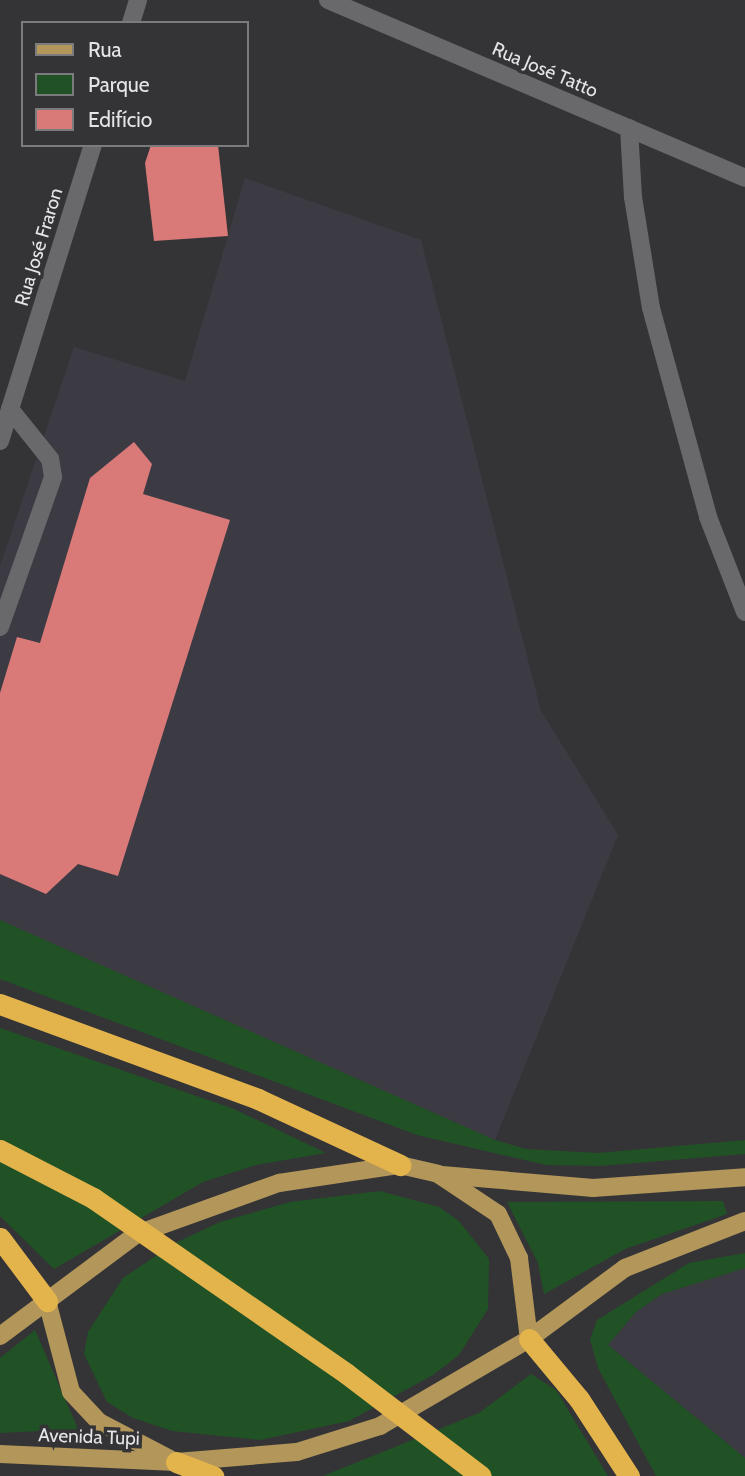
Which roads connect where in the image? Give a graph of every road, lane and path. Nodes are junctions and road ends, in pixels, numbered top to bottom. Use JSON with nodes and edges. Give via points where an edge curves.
{"nodes":[{"id":1,"x":138,"y":0,"type":"edge"},
{"id":2,"x":328,"y":0,"type":"edge"},
{"id":3,"x":132,"y":21,"type":"edge"},
{"id":4,"x":629,"y":128,"type":"junction"},
{"id":5,"x":92,"y":147,"type":"edge"},
{"id":6,"x":745,"y":178,"type":"edge"},
{"id":7,"x":10,"y":409,"type":"junction"},
{"id":8,"x":0,"y":441,"type":"edge"},
{"id":9,"x":745,"y":612,"type":"edge"},
{"id":10,"x":0,"y":627,"type":"edge"},
{"id":11,"x":0,"y":1004,"type":"edge"},
{"id":12,"x":0,"y":1150,"type":"edge"},
{"id":13,"x":400,"y":1165,"type":"junction"},
{"id":14,"x":438,"y":1174,"type":"junction"},
{"id":15,"x":745,"y":1177,"type":"edge"},
{"id":16,"x":745,"y":1222,"type":"edge"},
{"id":17,"x":0,"y":1238,"type":"edge"},
{"id":18,"x":47,"y":1301,"type":"junction"},
{"id":19,"x":0,"y":1336,"type":"edge"},
{"id":20,"x":529,"y":1339,"type":"junction"},
{"id":21,"x":0,"y":1454,"type":"edge"},
{"id":22,"x":176,"y":1462,"type":"junction"},
{"id":23,"x":473,"y":1469,"type":"edge"},
{"id":24,"x":213,"y":1476,"type":"edge"},
{"id":25,"x":629,"y":1476,"type":"edge"}],
"edges":[{"from":1,"to":3,"type":"street"},
{"from":2,"to":4,"type":"street","name":"Rua José Tatto"},
{"from":4,"to":6,"type":"street","name":"Rua José Tatto"},
{"from":4,"to":9,"type":"street","via":[[633,197],[651,308],[708,517]]},
{"from":5,"to":7,"type":"street","name":"Rua José Fraron"},
{"from":7,"to":8,"type":"street","name":"Rua José Fraron"},
{"from":7,"to":10,"type":"street","via":[[50,459],[53,477]]},
{"from":11,"to":13,"type":"highway","via":[[258,1099]]},
{"from":12,"to":23,"type":"highway","via":[[93,1198],[218,1290],[347,1374]]},
{"from":13,"to":14,"type":"main road"},
{"from":13,"to":18,"type":"main road","via":[[279,1182],[137,1234]]},
{"from":14,"to":15,"type":"main road","via":[[593,1188]]},
{"from":14,"to":20,"type":"main road","via":[[498,1214],[519,1258]]},
{"from":16,"to":20,"type":"main road","name":"Avenida Tupi","via":[[625,1268]]},
{"from":17,"to":18,"type":"highway"},
{"from":18,"to":19,"type":"main road"},
{"from":18,"to":22,"type":"main road","via":[[71,1392],[99,1422]]},
{"from":20,"to":22,"type":"main road","name":"Avenida Tupi","via":[[380,1426],[297,1452]]},
{"from":20,"to":25,"type":"highway","via":[[579,1399]]},
{"from":21,"to":22,"type":"main road","name":"Avenida Tupi"},
{"from":22,"to":24,"type":"highway"}]}
